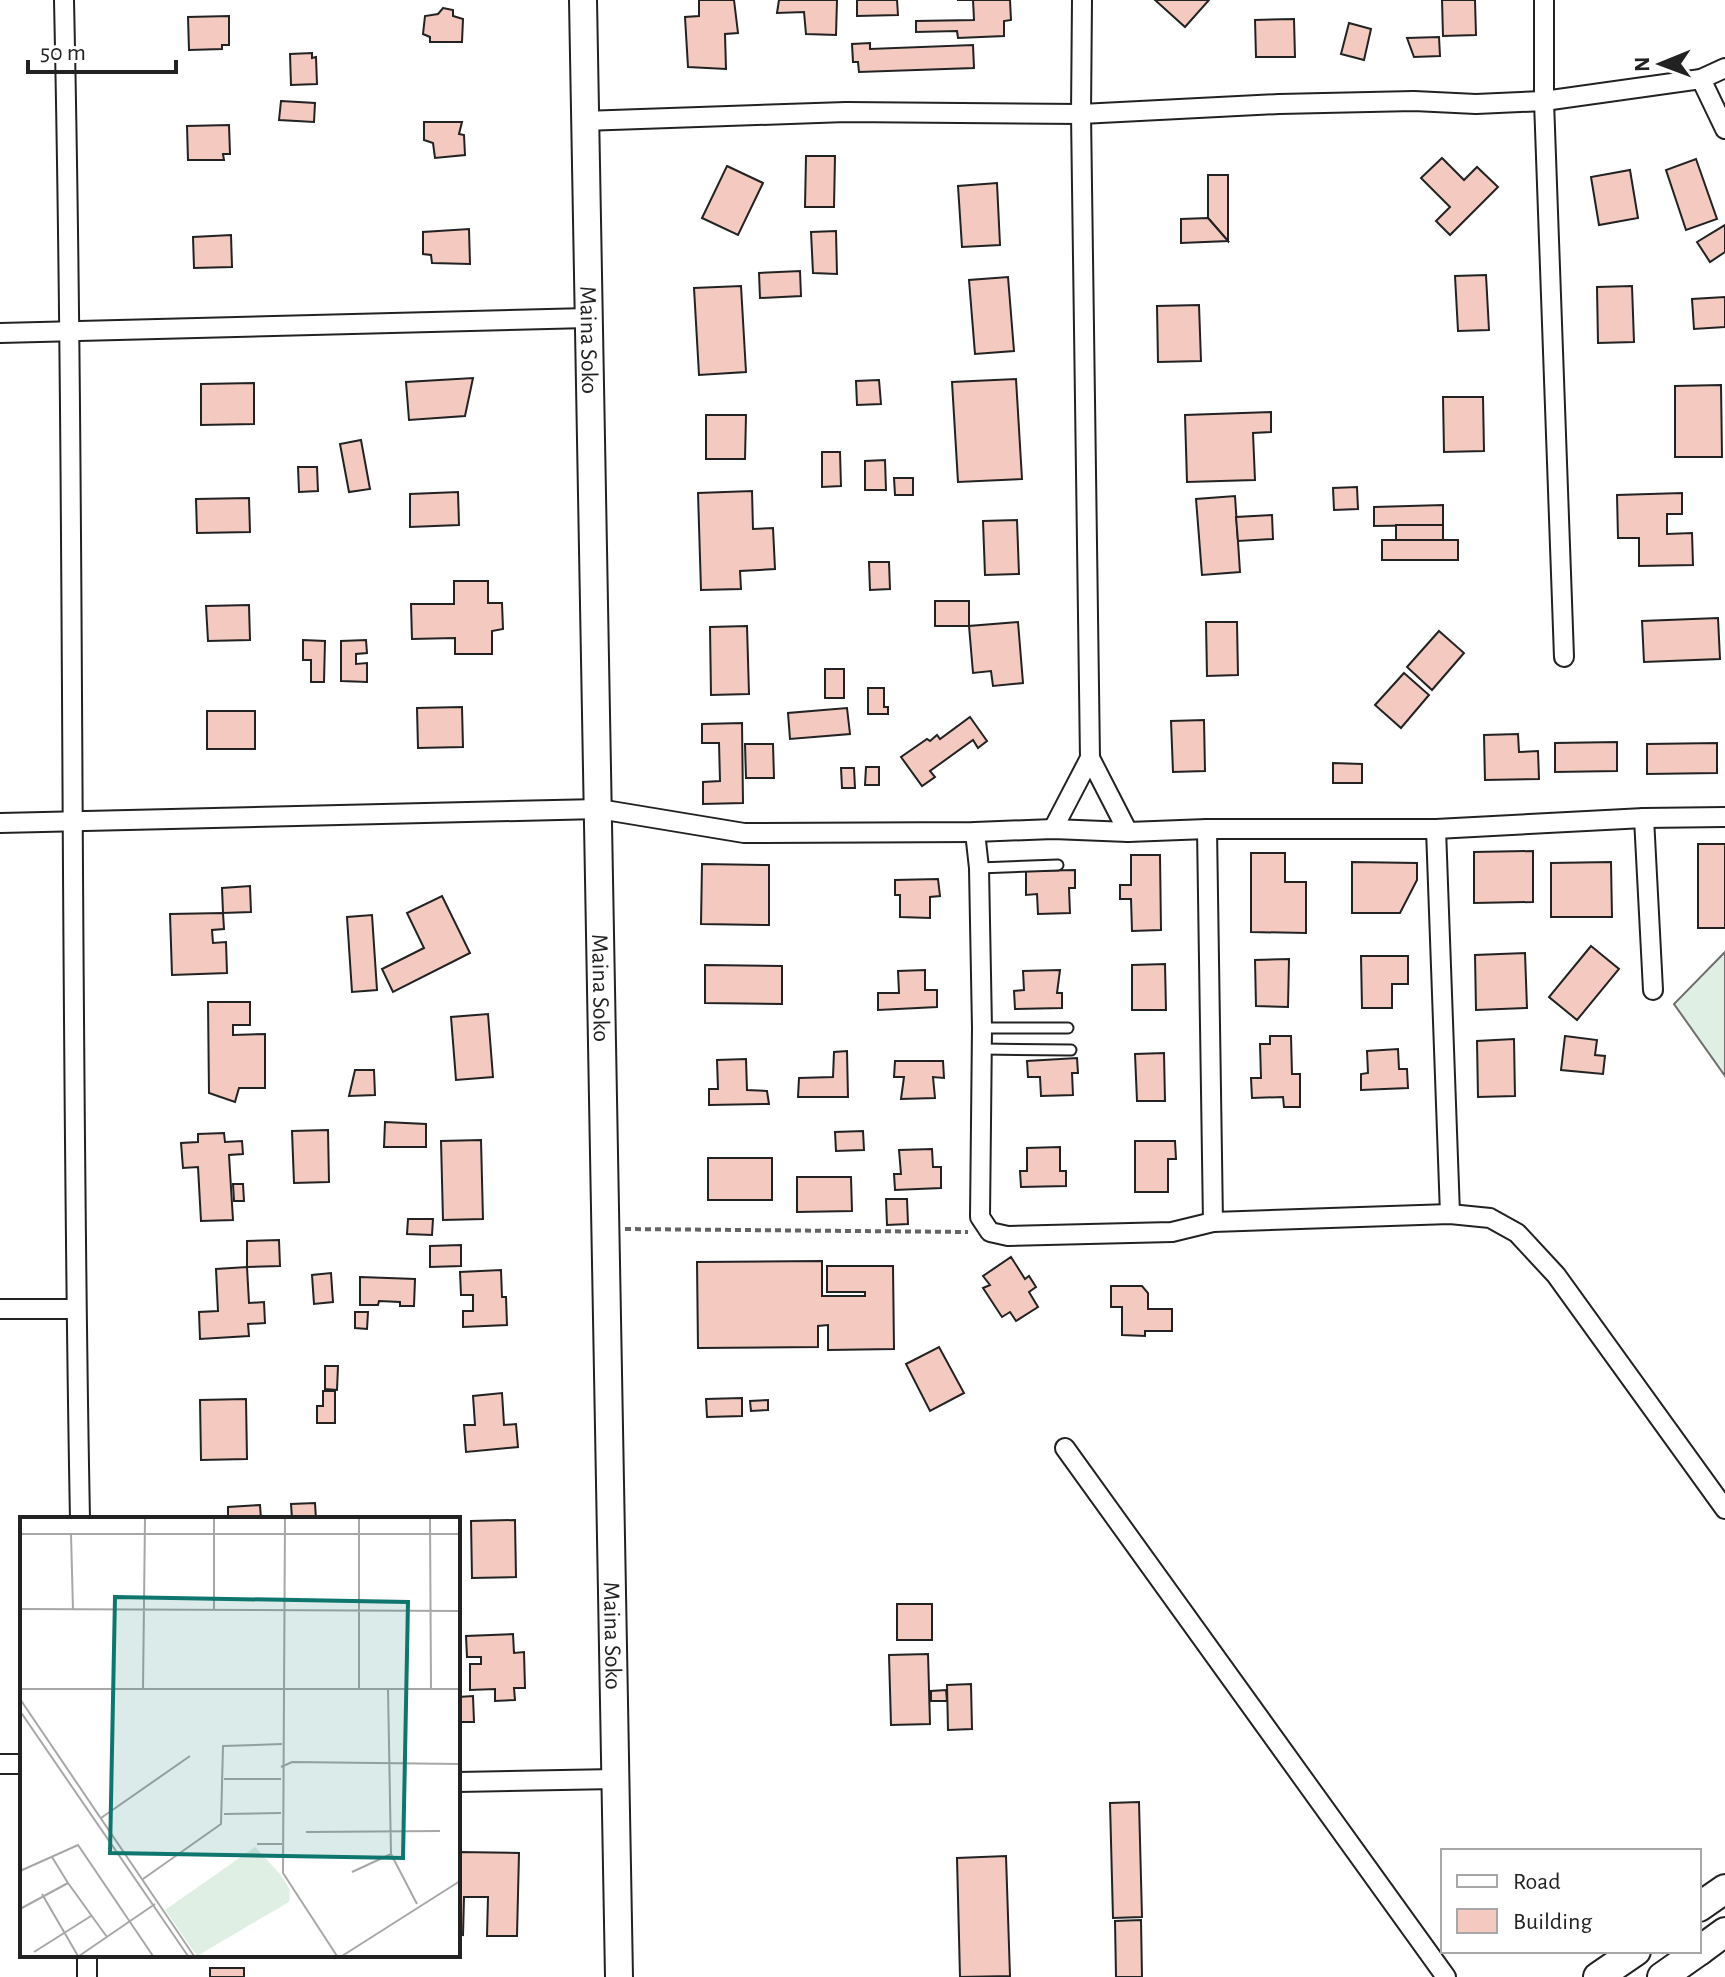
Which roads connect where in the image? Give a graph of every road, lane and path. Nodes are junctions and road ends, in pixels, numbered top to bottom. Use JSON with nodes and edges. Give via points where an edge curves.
{"nodes":[{"id":1,"x":64,"y":0,"type":"edge"},
{"id":2,"x":583,"y":0,"type":"edge"},
{"id":3,"x":1082,"y":0,"type":"edge"},
{"id":4,"x":1544,"y":0,"type":"edge"},
{"id":5,"x":1725,"y":68,"type":"edge"},
{"id":6,"x":1701,"y":79,"type":"junction"},
{"id":7,"x":1544,"y":101,"type":"junction"},
{"id":8,"x":1081,"y":114,"type":"junction"},
{"id":9,"x":583,"y":121,"type":"junction"},
{"id":10,"x":1725,"y":129,"type":"edge"},
{"id":11,"x":588,"y":318,"type":"junction"},
{"id":12,"x":71,"y":332,"type":"junction"},
{"id":13,"x":0,"y":333,"type":"edge"},
{"id":14,"x":1564,"y":657,"type":"dead end"},
{"id":15,"x":1090,"y":758,"type":"junction"},
{"id":16,"x":599,"y":809,"type":"junction"},
{"id":17,"x":1725,"y":817,"type":"edge"},
{"id":18,"x":1644,"y":818,"type":"junction"},
{"id":19,"x":73,"y":822,"type":"junction"},
{"id":20,"x":0,"y":823,"type":"edge"},
{"id":21,"x":1053,"y":829,"type":"junction"},
{"id":22,"x":1207,"y":829,"type":"junction"},
{"id":23,"x":1436,"y":829,"type":"junction"},
{"id":24,"x":975,"y":832,"type":"junction"},
{"id":25,"x":1128,"y":832,"type":"junction"},
{"id":26,"x":1058,"y":865,"type":"dead end"},
{"id":27,"x":979,"y":868,"type":"junction"},
{"id":28,"x":1653,"y":990,"type":"dead end"},
{"id":29,"x":982,"y":1028,"type":"junction"},
{"id":30,"x":1068,"y":1028,"type":"dead end"},
{"id":31,"x":982,"y":1049,"type":"junction"},
{"id":32,"x":1071,"y":1050,"type":"dead end"},
{"id":33,"x":1450,"y":1214,"type":"junction"},
{"id":34,"x":1213,"y":1222,"type":"junction"},
{"id":35,"x":605,"y":1229,"type":"junction"},
{"id":36,"x":990,"y":1232,"type":"junction"},
{"id":37,"x":0,"y":1309,"type":"edge"},
{"id":38,"x":76,"y":1309,"type":"junction"},
{"id":39,"x":1065,"y":1448,"type":"dead end"},
{"id":40,"x":1725,"y":1509,"type":"edge"},
{"id":41,"x":80,"y":1517,"type":"edge"},
{"id":42,"x":615,"y":1779,"type":"junction"},
{"id":43,"x":460,"y":1782,"type":"edge"},
{"id":44,"x":1725,"y":1889,"type":"edge"},
{"id":45,"x":1701,"y":1906,"type":"edge"},
{"id":46,"x":1725,"y":1932,"type":"edge"},
{"id":47,"x":1701,"y":1950,"type":"edge"},
{"id":48,"x":1633,"y":1953,"type":"edge"},
{"id":49,"x":1696,"y":1953,"type":"edge"},
{"id":50,"x":619,"y":1977,"type":"edge"},
{"id":51,"x":1446,"y":1977,"type":"edge"},
{"id":52,"x":1598,"y":1977,"type":"edge"},
{"id":53,"x":1662,"y":1977,"type":"edge"}],
"edges":[{"from":1,"to":12,"type":"street"},
{"from":2,"to":9,"type":"street","name":"Maina Soko"},
{"from":3,"to":8,"type":"street"},
{"from":4,"to":7,"type":"street"},
{"from":5,"to":6,"type":"street"},
{"from":6,"to":7,"type":"street"},
{"from":6,"to":10,"type":"street"},
{"from":7,"to":8,"type":"street","via":[[1279,104]]},
{"from":7,"to":14,"type":"street"},
{"from":8,"to":9,"type":"street","via":[[846,112]]},
{"from":8,"to":15,"type":"street"},
{"from":9,"to":11,"type":"street","name":"Maina Soko"},
{"from":11,"to":12,"type":"street"},
{"from":11,"to":16,"type":"street","name":"Maina Soko"},
{"from":12,"to":13,"type":"street"},
{"from":12,"to":19,"type":"street"},
{"from":15,"to":21,"type":"street"},
{"from":15,"to":25,"type":"street"},
{"from":16,"to":19,"type":"street"},
{"from":16,"to":24,"type":"street","via":[[744,833]]},
{"from":16,"to":35,"type":"street","name":"Maina Soko"},
{"from":17,"to":18,"type":"street"},
{"from":18,"to":23,"type":"street"},
{"from":18,"to":28,"type":"street"},
{"from":19,"to":20,"type":"street"},
{"from":19,"to":38,"type":"street"},
{"from":21,"to":24,"type":"street"},
{"from":21,"to":25,"type":"street"},
{"from":22,"to":23,"type":"street"},
{"from":22,"to":25,"type":"street"},
{"from":22,"to":34,"type":"street"},
{"from":23,"to":33,"type":"street"},
{"from":24,"to":27,"type":"street"},
{"from":26,"to":27,"type":"lane"},
{"from":27,"to":29,"type":"street"},
{"from":29,"to":30,"type":"lane"},
{"from":29,"to":31,"type":"street"},
{"from":31,"to":32,"type":"lane"},
{"from":31,"to":36,"type":"street","via":[[980,1217]]},
{"from":33,"to":34,"type":"street"},
{"from":33,"to":40,"type":"street","via":[[1490,1218],[1517,1233],[1556,1275]]},
{"from":34,"to":36,"type":"street","via":[[1172,1232],[1129,1234]]},
{"from":35,"to":36,"type":"path"},
{"from":35,"to":42,"type":"street","name":"Maina Soko"},
{"from":37,"to":38,"type":"street"},
{"from":38,"to":41,"type":"street"},
{"from":39,"to":51,"type":"street"},
{"from":42,"to":43,"type":"street"},
{"from":42,"to":50,"type":"street","name":"Maina Soko"},
{"from":44,"to":45,"type":"main road"},
{"from":46,"to":47,"type":"main road"},
{"from":48,"to":52,"type":"main road"},
{"from":49,"to":53,"type":"main road"}]}
